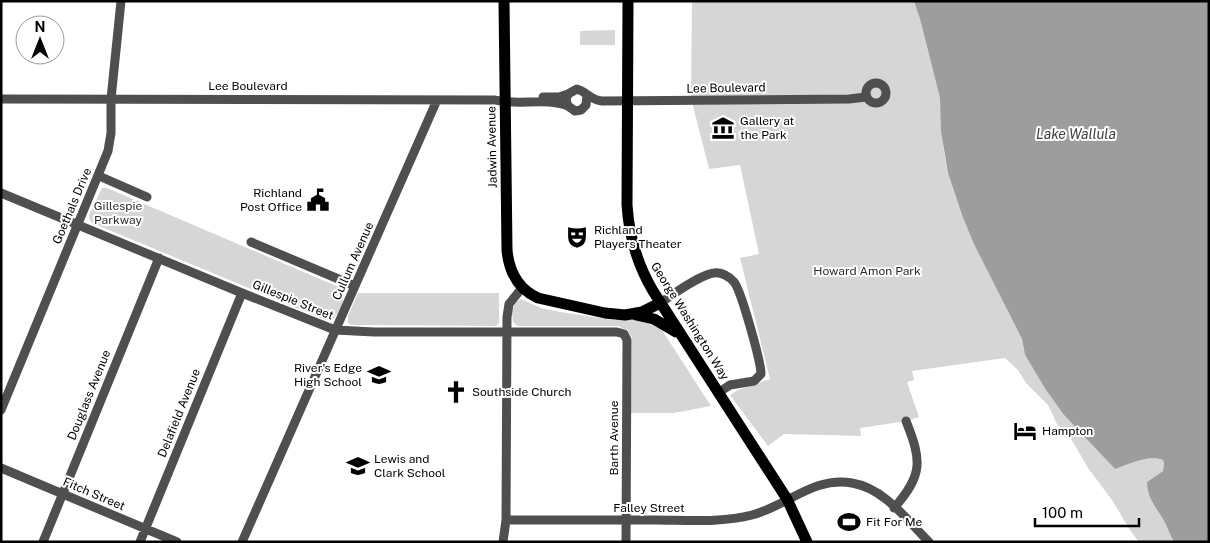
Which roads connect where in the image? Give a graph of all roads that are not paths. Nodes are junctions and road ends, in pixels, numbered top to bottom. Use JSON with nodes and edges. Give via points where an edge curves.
{"nodes":[{"id":1,"x":121,"y":1,"type":"edge"},
{"id":2,"x":504,"y":1,"type":"edge"},
{"id":3,"x":628,"y":1,"type":"edge"},
{"id":4,"x":568,"y":94,"type":"junction"},
{"id":5,"x":587,"y":95,"type":"junction"},
{"id":6,"x":866,"y":97,"type":"dead end"},
{"id":7,"x":1,"y":99,"type":"edge"},
{"id":8,"x":111,"y":99,"type":"junction"},
{"id":9,"x":437,"y":100,"type":"junction"},
{"id":10,"x":502,"y":100,"type":"junction"},
{"id":11,"x":628,"y":101,"type":"junction"},
{"id":12,"x":568,"y":106,"type":"junction"},
{"id":13,"x":99,"y":176,"type":"junction"},
{"id":14,"x":1,"y":193,"type":"edge"},
{"id":15,"x":147,"y":197,"type":"dead end"},
{"id":16,"x":78,"y":225,"type":"junction"},
{"id":17,"x":251,"y":242,"type":"dead end"},
{"id":18,"x":159,"y":258,"type":"junction"},
{"id":19,"x":355,"y":286,"type":"junction"},
{"id":20,"x":522,"y":288,"type":"junction"},
{"id":21,"x":242,"y":293,"type":"junction"},
{"id":22,"x":660,"y":302,"type":"junction"},
{"id":23,"x":631,"y":315,"type":"junction"},
{"id":24,"x":335,"y":330,"type":"junction"},
{"id":25,"x":507,"y":332,"type":"junction"},
{"id":26,"x":624,"y":334,"type":"joint"},
{"id":27,"x":682,"y":336,"type":"junction"},
{"id":28,"x":718,"y":393,"type":"junction"},
{"id":29,"x":1,"y":410,"type":"edge"},
{"id":30,"x":906,"y":421,"type":"dead end"},
{"id":31,"x":1,"y":468,"type":"edge"},
{"id":32,"x":62,"y":494,"type":"junction"},
{"id":33,"x":787,"y":499,"type":"junction"},
{"id":34,"x":894,"y":508,"type":"junction"},
{"id":35,"x":506,"y":520,"type":"junction"},
{"id":36,"x":626,"y":520,"type":"junction"},
{"id":37,"x":145,"y":529,"type":"junction"},
{"id":38,"x":43,"y":542,"type":"edge"},
{"id":39,"x":140,"y":542,"type":"edge"},
{"id":40,"x":177,"y":542,"type":"edge"},
{"id":41,"x":242,"y":542,"type":"edge"},
{"id":42,"x":503,"y":542,"type":"edge"},
{"id":43,"x":626,"y":542,"type":"edge"},
{"id":44,"x":807,"y":542,"type":"edge"},
{"id":45,"x":928,"y":542,"type":"edge"}],
"edges":[{"from":1,"to":8,"type":"street","name":"Goethals Drive"},
{"from":2,"to":10,"type":"main road","name":"Jadwin Avenue"},
{"from":3,"to":11,"type":"main road","name":"George Washington Way"},
{"from":4,"to":5,"type":"street","name":"Lee Boulevard","via":[[577,89]]},
{"from":4,"to":10,"type":"street","name":"Lee Boulevard"},
{"from":4,"to":12,"type":"street"},
{"from":5,"to":11,"type":"street","name":"Lee Boulevard","via":[[598,101]]},
{"from":5,"to":12,"type":"street","name":"Lee Boulevard","via":[[586,106],[581,110],[575,111]]},
{"from":6,"to":11,"type":"street","name":"Lee Boulevard"},
{"from":7,"to":8,"type":"street","name":"Lee Boulevard"},
{"from":8,"to":9,"type":"street","name":"Lee Boulevard"},
{"from":8,"to":13,"type":"street","name":"Goethals Drive","via":[[110,142]]},
{"from":9,"to":10,"type":"street","name":"Lee Boulevard"},
{"from":9,"to":19,"type":"street","name":"Cullum Avenue"},
{"from":10,"to":12,"type":"street","name":"Lee Boulevard"},
{"from":10,"to":20,"type":"main road","name":"Jadwin Avenue","via":[[507,254],[514,278]]},
{"from":11,"to":22,"type":"main road","name":"George Washington Way","via":[[628,219],[641,269]]},
{"from":13,"to":15,"type":"street"},
{"from":13,"to":16,"type":"street","name":"Goethals Drive"},
{"from":14,"to":16,"type":"street","name":"Gillespie Street"},
{"from":16,"to":18,"type":"street","name":"Gillespie Street"},
{"from":16,"to":29,"type":"street","name":"Goethals Drive"},
{"from":17,"to":19,"type":"street"},
{"from":18,"to":21,"type":"street","name":"Gillespie Street"},
{"from":18,"to":32,"type":"street","name":"Douglass Avenue"},
{"from":19,"to":24,"type":"street","name":"Cullum Avenue"},
{"from":20,"to":23,"type":"main road","via":[[551,302]]},
{"from":20,"to":25,"type":"street","via":[[508,307]]},
{"from":21,"to":24,"type":"street","name":"Gillespie Street"},
{"from":21,"to":37,"type":"street","name":"Delafield Avenue"},
{"from":22,"to":23,"type":"main road"},
{"from":22,"to":27,"type":"main road","name":"George Washington Way"},
{"from":22,"to":28,"type":"street","via":[[709,274],[723,274],[735,283],[761,374],[756,380],[730,385]]},
{"from":23,"to":27,"type":"main road","via":[[654,319]]},
{"from":24,"to":25,"type":"street","name":"Gillespie Street"},
{"from":24,"to":41,"type":"street","name":"Cullum Avenue"},
{"from":25,"to":26,"type":"street","name":"Gillespie Street"},
{"from":25,"to":35,"type":"street"},
{"from":26,"to":36,"type":"street","name":"Barth Avenue","via":[[627,340]]},
{"from":27,"to":28,"type":"main road","name":"George Washington Way"},
{"from":28,"to":33,"type":"main road","name":"George Washington Way"},
{"from":30,"to":34,"type":"street","via":[[916,447],[917,468],[911,487]]},
{"from":31,"to":32,"type":"street","name":"Fitch Street"},
{"from":32,"to":37,"type":"street","name":"Fitch Street"},
{"from":32,"to":38,"type":"street","name":"Douglass Avenue"},
{"from":33,"to":34,"type":"street","name":"Falley Street","via":[[820,484],[844,482],[872,490]]},
{"from":33,"to":36,"type":"street","name":"Falley Street","via":[[766,510],[732,518]]},
{"from":33,"to":44,"type":"main road","name":"George Washington Way"},
{"from":34,"to":45,"type":"street","name":"Falley Street"},
{"from":35,"to":36,"type":"street","name":"Falley Street"},
{"from":35,"to":42,"type":"street"},
{"from":36,"to":43,"type":"street","name":"Barth Avenue"},
{"from":37,"to":39,"type":"street","name":"Delafield Avenue"},
{"from":37,"to":40,"type":"street","name":"Fitch Street"}]}
